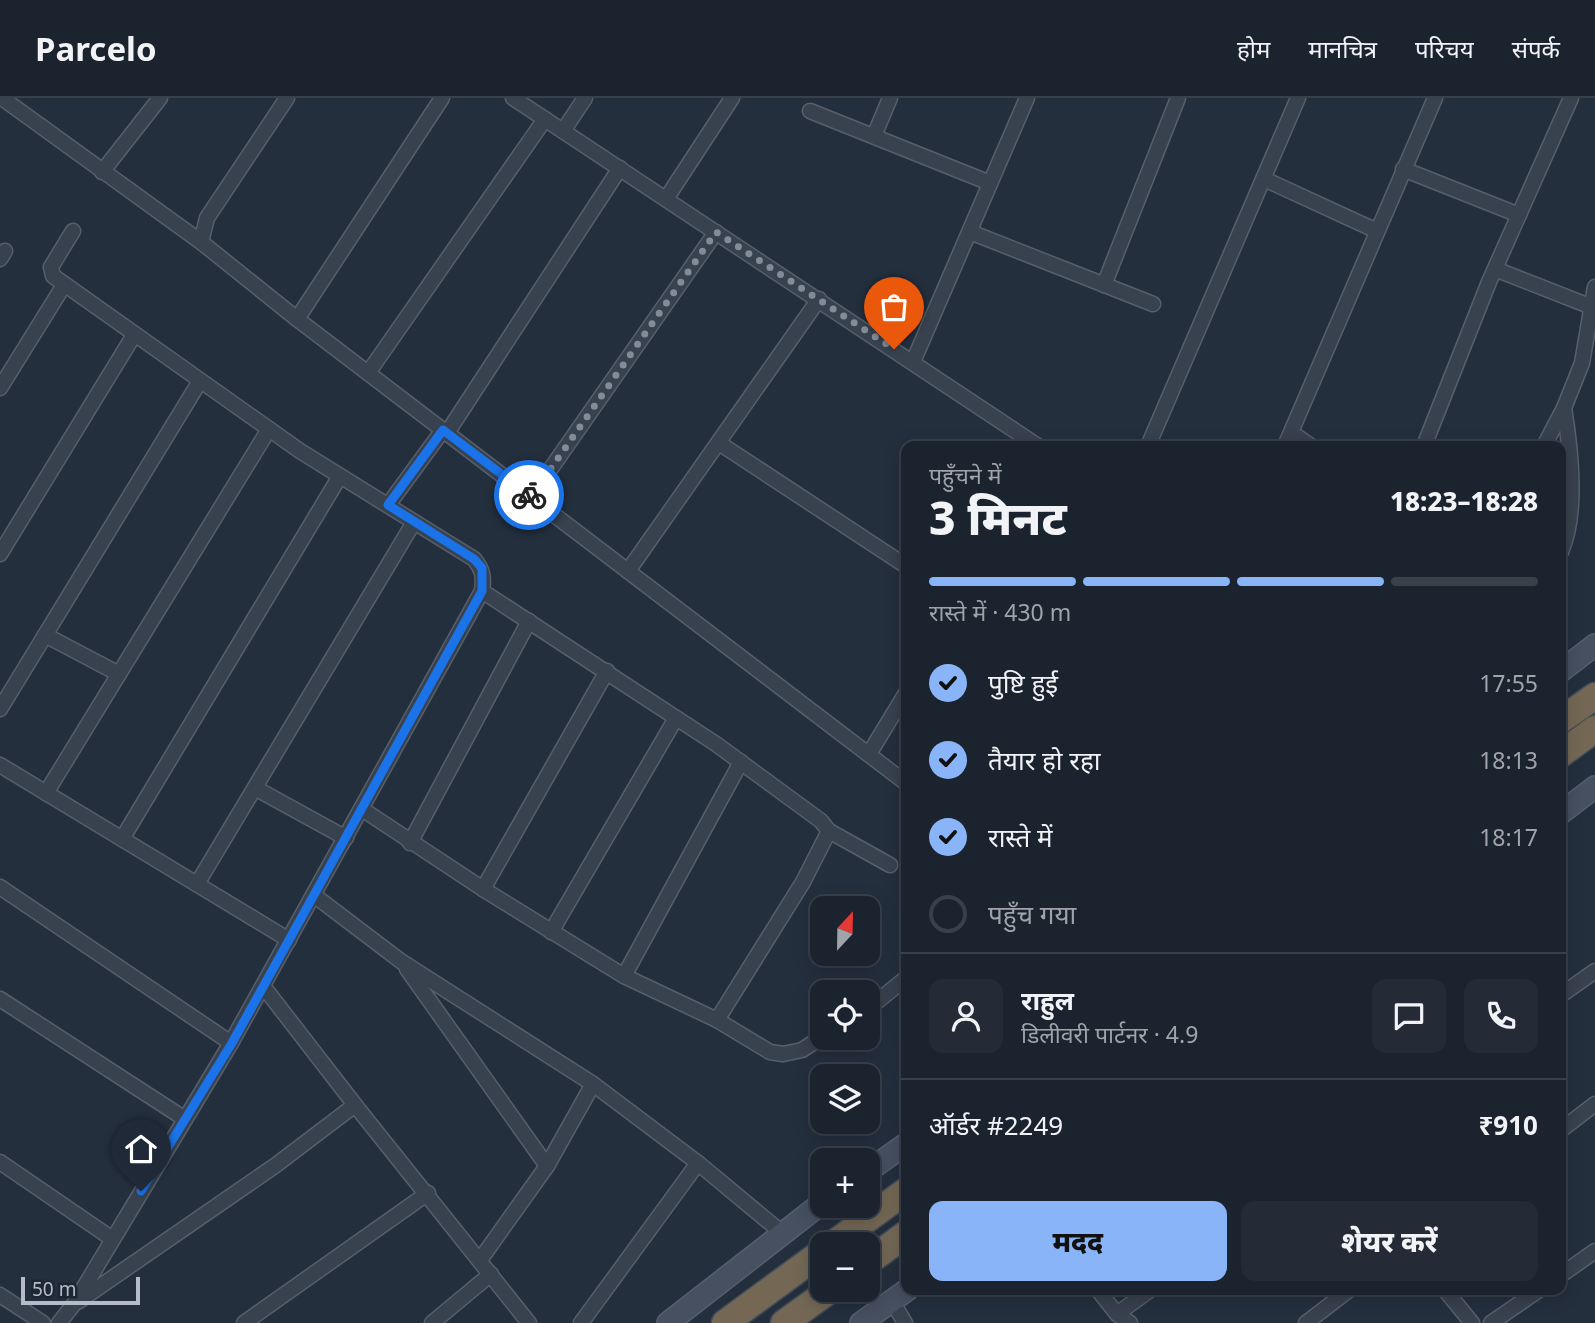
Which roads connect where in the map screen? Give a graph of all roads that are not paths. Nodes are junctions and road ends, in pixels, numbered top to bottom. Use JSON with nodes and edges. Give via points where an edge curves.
{"nodes":[{"id":1,"x":2,"y":98,"type":"edge"},
{"id":2,"x":160,"y":98,"type":"edge"},
{"id":3,"x":287,"y":98,"type":"edge"},
{"id":4,"x":442,"y":98,"type":"edge"},
{"id":5,"x":513,"y":98,"type":"edge"},
{"id":6,"x":585,"y":98,"type":"edge"},
{"id":7,"x":732,"y":98,"type":"edge"},
{"id":8,"x":890,"y":98,"type":"edge"},
{"id":9,"x":1027,"y":98,"type":"edge"},
{"id":10,"x":1178,"y":98,"type":"edge"},
{"id":11,"x":1298,"y":98,"type":"edge"},
{"id":12,"x":1435,"y":98,"type":"edge"},
{"id":13,"x":1571,"y":98,"type":"edge"},
{"id":14,"x":810,"y":111,"type":"dead end"},
{"id":15,"x":545,"y":119,"type":"junction"},
{"id":16,"x":563,"y":131,"type":"junction"},
{"id":17,"x":874,"y":136,"type":"junction"},
{"id":18,"x":620,"y":168,"type":"junction"},
{"id":19,"x":1403,"y":169,"type":"junction"},
{"id":20,"x":102,"y":172,"type":"junction"},
{"id":21,"x":1264,"y":179,"type":"junction"},
{"id":22,"x":990,"y":183,"type":"junction"},
{"id":23,"x":666,"y":199,"type":"junction"},
{"id":24,"x":1519,"y":215,"type":"junction"},
{"id":25,"x":1377,"y":230,"type":"junction"},
{"id":26,"x":73,"y":231,"type":"dead end"},
{"id":27,"x":716,"y":232,"type":"junction"},
{"id":28,"x":970,"y":232,"type":"junction"},
{"id":29,"x":201,"y":242,"type":"junction"},
{"id":30,"x":1495,"y":269,"type":"junction"},
{"id":31,"x":64,"y":285,"type":"junction"},
{"id":32,"x":1104,"y":285,"type":"junction"},
{"id":33,"x":1595,"y":287,"type":"edge"},
{"id":34,"x":819,"y":299,"type":"junction"},
{"id":35,"x":1153,"y":304,"type":"dead end"},
{"id":36,"x":1592,"y":307,"type":"junction"},
{"id":37,"x":297,"y":319,"type":"junction"},
{"id":38,"x":134,"y":335,"type":"junction"},
{"id":39,"x":913,"y":362,"type":"junction"},
{"id":40,"x":368,"y":373,"type":"junction"},
{"id":41,"x":200,"y":381,"type":"junction"},
{"id":42,"x":0,"y":388,"type":"edge"},
{"id":43,"x":1564,"y":408,"type":"junction"},
{"id":44,"x":269,"y":429,"type":"junction"},
{"id":45,"x":445,"y":432,"type":"junction"},
{"id":46,"x":1288,"y":440,"type":"edge"},
{"id":47,"x":1031,"y":441,"type":"edge"},
{"id":48,"x":1150,"y":441,"type":"edge"},
{"id":49,"x":1426,"y":441,"type":"edge"},
{"id":50,"x":1547,"y":441,"type":"edge"},
{"id":51,"x":719,"y":443,"type":"junction"},
{"id":52,"x":340,"y":475,"type":"junction"},
{"id":53,"x":531,"y":497,"type":"junction"},
{"id":54,"x":388,"y":505,"type":"junction"},
{"id":55,"x":414,"y":522,"type":"junction"},
{"id":56,"x":1566,"y":538,"type":"edge"},
{"id":57,"x":0,"y":554,"type":"edge"},
{"id":58,"x":901,"y":563,"type":"edge"},
{"id":59,"x":628,"y":571,"type":"junction"},
{"id":60,"x":482,"y":591,"type":"junction"},
{"id":61,"x":529,"y":621,"type":"junction"},
{"id":62,"x":46,"y":635,"type":"junction"},
{"id":63,"x":1595,"y":646,"type":"edge"},
{"id":64,"x":1566,"y":667,"type":"edge"},
{"id":65,"x":607,"y":671,"type":"junction"},
{"id":66,"x":119,"y":674,"type":"junction"},
{"id":67,"x":1595,"y":696,"type":"edge"},
{"id":68,"x":901,"y":701,"type":"edge"},
{"id":69,"x":0,"y":709,"type":"edge"},
{"id":70,"x":1566,"y":716,"type":"edge"},
{"id":71,"x":676,"y":718,"type":"junction"},
{"id":72,"x":1595,"y":729,"type":"edge"},
{"id":73,"x":1566,"y":750,"type":"edge"},
{"id":74,"x":869,"y":754,"type":"junction"},
{"id":75,"x":741,"y":762,"type":"junction"},
{"id":76,"x":0,"y":765,"type":"edge"},
{"id":77,"x":901,"y":779,"type":"edge"},
{"id":78,"x":1595,"y":787,"type":"edge"},
{"id":79,"x":255,"y":788,"type":"junction"},
{"id":80,"x":46,"y":793,"type":"junction"},
{"id":81,"x":362,"y":809,"type":"junction"},
{"id":82,"x":1566,"y":809,"type":"edge"},
{"id":83,"x":829,"y":831,"type":"junction"},
{"id":84,"x":346,"y":838,"type":"junction"},
{"id":85,"x":122,"y":839,"type":"junction"},
{"id":86,"x":410,"y":843,"type":"junction"},
{"id":87,"x":890,"y":865,"type":"dead end"},
{"id":88,"x":197,"y":884,"type":"junction"},
{"id":89,"x":0,"y":887,"type":"edge"},
{"id":90,"x":483,"y":889,"type":"junction"},
{"id":91,"x":315,"y":896,"type":"junction"},
{"id":92,"x":551,"y":932,"type":"junction"},
{"id":93,"x":289,"y":940,"type":"junction"},
{"id":94,"x":402,"y":962,"type":"junction"},
{"id":95,"x":1595,"y":971,"type":"edge"},
{"id":96,"x":624,"y":976,"type":"junction"},
{"id":97,"x":901,"y":983,"type":"edge"},
{"id":98,"x":263,"y":986,"type":"junction"},
{"id":99,"x":1566,"y":991,"type":"edge"},
{"id":100,"x":0,"y":999,"type":"edge"},
{"id":101,"x":880,"y":999,"type":"edge"},
{"id":102,"x":717,"y":1020,"type":"junction"},
{"id":103,"x":232,"y":1043,"type":"junction"},
{"id":104,"x":810,"y":1045,"type":"edge"},
{"id":105,"x":593,"y":1084,"type":"junction"},
{"id":106,"x":1595,"y":1104,"type":"edge"},
{"id":107,"x":355,"y":1105,"type":"junction"},
{"id":108,"x":185,"y":1119,"type":"junction"},
{"id":109,"x":1566,"y":1126,"type":"edge"},
{"id":110,"x":901,"y":1148,"type":"edge"},
{"id":111,"x":0,"y":1162,"type":"edge"},
{"id":112,"x":880,"y":1162,"type":"edge"},
{"id":113,"x":698,"y":1163,"type":"junction"},
{"id":114,"x":547,"y":1166,"type":"junction"},
{"id":115,"x":428,"y":1193,"type":"junction"},
{"id":116,"x":901,"y":1195,"type":"edge"},
{"id":117,"x":810,"y":1211,"type":"edge"},
{"id":118,"x":781,"y":1232,"type":"junction"},
{"id":119,"x":850,"y":1232,"type":"edge"},
{"id":120,"x":111,"y":1238,"type":"junction"},
{"id":121,"x":901,"y":1238,"type":"edge"},
{"id":122,"x":1595,"y":1251,"type":"edge"},
{"id":123,"x":880,"y":1253,"type":"edge"},
{"id":124,"x":480,"y":1259,"type":"junction"},
{"id":125,"x":810,"y":1261,"type":"edge"},
{"id":126,"x":1566,"y":1271,"type":"edge"},
{"id":127,"x":491,"y":1274,"type":"junction"},
{"id":128,"x":0,"y":1295,"type":"edge"},
{"id":129,"x":900,"y":1295,"type":"edge"},
{"id":130,"x":1102,"y":1295,"type":"edge"},
{"id":131,"x":1143,"y":1295,"type":"edge"},
{"id":132,"x":1342,"y":1295,"type":"edge"},
{"id":133,"x":1449,"y":1295,"type":"edge"},
{"id":134,"x":1532,"y":1295,"type":"edge"},
{"id":135,"x":813,"y":1302,"type":"edge"},
{"id":136,"x":74,"y":1304,"type":"junction"},
{"id":137,"x":1117,"y":1314,"type":"junction"},
{"id":138,"x":43,"y":1323,"type":"edge"},
{"id":139,"x":59,"y":1323,"type":"edge"},
{"id":140,"x":244,"y":1323,"type":"edge"},
{"id":141,"x":432,"y":1323,"type":"edge"},
{"id":142,"x":530,"y":1323,"type":"edge"},
{"id":143,"x":582,"y":1323,"type":"edge"},
{"id":144,"x":668,"y":1323,"type":"edge"},
{"id":145,"x":725,"y":1323,"type":"edge"},
{"id":146,"x":784,"y":1323,"type":"edge"},
{"id":147,"x":860,"y":1323,"type":"edge"},
{"id":148,"x":905,"y":1323,"type":"edge"},
{"id":149,"x":1130,"y":1323,"type":"edge"},
{"id":150,"x":1306,"y":1323,"type":"edge"},
{"id":151,"x":1472,"y":1323,"type":"edge"},
{"id":152,"x":1491,"y":1323,"type":"edge"}],
"edges":[{"from":1,"to":20,"type":"street"},
{"from":2,"to":20,"type":"street"},
{"from":3,"to":29,"type":"street","via":[[207,218]]},
{"from":4,"to":37,"type":"street"},
{"from":5,"to":15,"type":"street"},
{"from":6,"to":16,"type":"street"},
{"from":7,"to":23,"type":"street"},
{"from":8,"to":17,"type":"street"},
{"from":9,"to":22,"type":"street"},
{"from":10,"to":32,"type":"street"},
{"from":11,"to":21,"type":"street"},
{"from":12,"to":19,"type":"street"},
{"from":13,"to":24,"type":"street"},
{"from":14,"to":17,"type":"street"},
{"from":15,"to":16,"type":"street"},
{"from":15,"to":40,"type":"street"},
{"from":16,"to":18,"type":"street"},
{"from":17,"to":22,"type":"street"},
{"from":18,"to":23,"type":"street"},
{"from":18,"to":45,"type":"street"},
{"from":19,"to":24,"type":"street"},
{"from":19,"to":25,"type":"street"},
{"from":20,"to":29,"type":"street"},
{"from":21,"to":25,"type":"street"},
{"from":21,"to":48,"type":"street"},
{"from":22,"to":28,"type":"street"},
{"from":23,"to":27,"type":"street"},
{"from":24,"to":30,"type":"street"},
{"from":25,"to":46,"type":"street"},
{"from":26,"to":31,"type":"street","via":[[51,267],[53,276]]},
{"from":27,"to":34,"type":"street"},
{"from":27,"to":53,"type":"street"},
{"from":28,"to":32,"type":"street"},
{"from":28,"to":39,"type":"street"},
{"from":29,"to":37,"type":"street"},
{"from":30,"to":36,"type":"street"},
{"from":30,"to":49,"type":"street"},
{"from":31,"to":38,"type":"street"},
{"from":31,"to":42,"type":"street"},
{"from":32,"to":35,"type":"street"},
{"from":33,"to":36,"type":"street"},
{"from":34,"to":39,"type":"street"},
{"from":34,"to":51,"type":"street"},
{"from":36,"to":43,"type":"street","via":[[1582,363]]},
{"from":37,"to":40,"type":"street"},
{"from":38,"to":41,"type":"street"},
{"from":38,"to":57,"type":"street"},
{"from":39,"to":47,"type":"street"},
{"from":40,"to":45,"type":"street"},
{"from":41,"to":44,"type":"street"},
{"from":41,"to":62,"type":"street"},
{"from":43,"to":50,"type":"street"},
{"from":43,"to":56,"type":"street","via":[[1569,436],[1570,526]]},
{"from":44,"to":52,"type":"street"},
{"from":44,"to":66,"type":"street"},
{"from":45,"to":53,"type":"street"},
{"from":45,"to":54,"type":"street"},
{"from":51,"to":58,"type":"street"},
{"from":51,"to":59,"type":"street"},
{"from":52,"to":54,"type":"street"},
{"from":52,"to":85,"type":"street"},
{"from":53,"to":59,"type":"street"},
{"from":54,"to":55,"type":"street"},
{"from":55,"to":60,"type":"street","via":[[474,559],[482,568]]},
{"from":55,"to":79,"type":"street"},
{"from":59,"to":74,"type":"street"},
{"from":60,"to":61,"type":"street"},
{"from":60,"to":81,"type":"street"},
{"from":61,"to":65,"type":"street"},
{"from":61,"to":86,"type":"street"},
{"from":62,"to":66,"type":"street"},
{"from":62,"to":69,"type":"street"},
{"from":63,"to":64,"type":"main road"},
{"from":65,"to":71,"type":"street"},
{"from":65,"to":90,"type":"street"},
{"from":66,"to":80,"type":"street"},
{"from":67,"to":70,"type":"highway"},
{"from":68,"to":74,"type":"street"},
{"from":71,"to":75,"type":"street"},
{"from":71,"to":92,"type":"street"},
{"from":72,"to":73,"type":"highway"},
{"from":74,"to":77,"type":"street"},
{"from":75,"to":83,"type":"street"},
{"from":75,"to":96,"type":"street"},
{"from":76,"to":80,"type":"street"},
{"from":78,"to":82,"type":"main road"},
{"from":79,"to":84,"type":"street"},
{"from":79,"to":88,"type":"street"},
{"from":80,"to":85,"type":"street"},
{"from":81,"to":84,"type":"street"},
{"from":81,"to":86,"type":"street"},
{"from":83,"to":87,"type":"street"},
{"from":83,"to":102,"type":"street","via":[[803,882]]},
{"from":84,"to":91,"type":"street"},
{"from":85,"to":88,"type":"street"},
{"from":86,"to":90,"type":"street"},
{"from":88,"to":93,"type":"street"},
{"from":89,"to":103,"type":"street"},
{"from":90,"to":92,"type":"street"},
{"from":91,"to":93,"type":"street"},
{"from":91,"to":94,"type":"street"},
{"from":92,"to":96,"type":"street"},
{"from":93,"to":98,"type":"street"},
{"from":94,"to":105,"type":"street"},
{"from":94,"to":114,"type":"street"},
{"from":95,"to":99,"type":"street"},
{"from":96,"to":102,"type":"street"},
{"from":97,"to":101,"type":"street"},
{"from":98,"to":103,"type":"street"},
{"from":98,"to":107,"type":"street"},
{"from":100,"to":108,"type":"street"},
{"from":102,"to":104,"type":"street","via":[[770,1052],[783,1054]]},
{"from":103,"to":108,"type":"street"},
{"from":105,"to":113,"type":"street"},
{"from":105,"to":114,"type":"street"},
{"from":106,"to":109,"type":"street"},
{"from":107,"to":115,"type":"street"},
{"from":107,"to":136,"type":"street"},
{"from":108,"to":120,"type":"street"},
{"from":110,"to":112,"type":"main road"},
{"from":111,"to":120,"type":"street"},
{"from":113,"to":118,"type":"street"},
{"from":113,"to":143,"type":"street"},
{"from":114,"to":124,"type":"street"},
{"from":115,"to":124,"type":"street"},
{"from":115,"to":140,"type":"street"},
{"from":116,"to":119,"type":"highway"},
{"from":117,"to":118,"type":"main road"},
{"from":118,"to":144,"type":"main road"},
{"from":120,"to":136,"type":"street"},
{"from":121,"to":123,"type":"highway"},
{"from":122,"to":126,"type":"street"},
{"from":124,"to":127,"type":"street"},
{"from":125,"to":145,"type":"highway"},
{"from":127,"to":141,"type":"street"},
{"from":127,"to":142,"type":"street"},
{"from":128,"to":138,"type":"street"},
{"from":129,"to":147,"type":"main road"},
{"from":129,"to":148,"type":"street"},
{"from":130,"to":137,"type":"street"},
{"from":131,"to":137,"type":"street"},
{"from":132,"to":150,"type":"street"},
{"from":133,"to":151,"type":"street"},
{"from":134,"to":152,"type":"street"},
{"from":135,"to":146,"type":"highway"},
{"from":136,"to":139,"type":"street"},
{"from":137,"to":149,"type":"street"}]}
